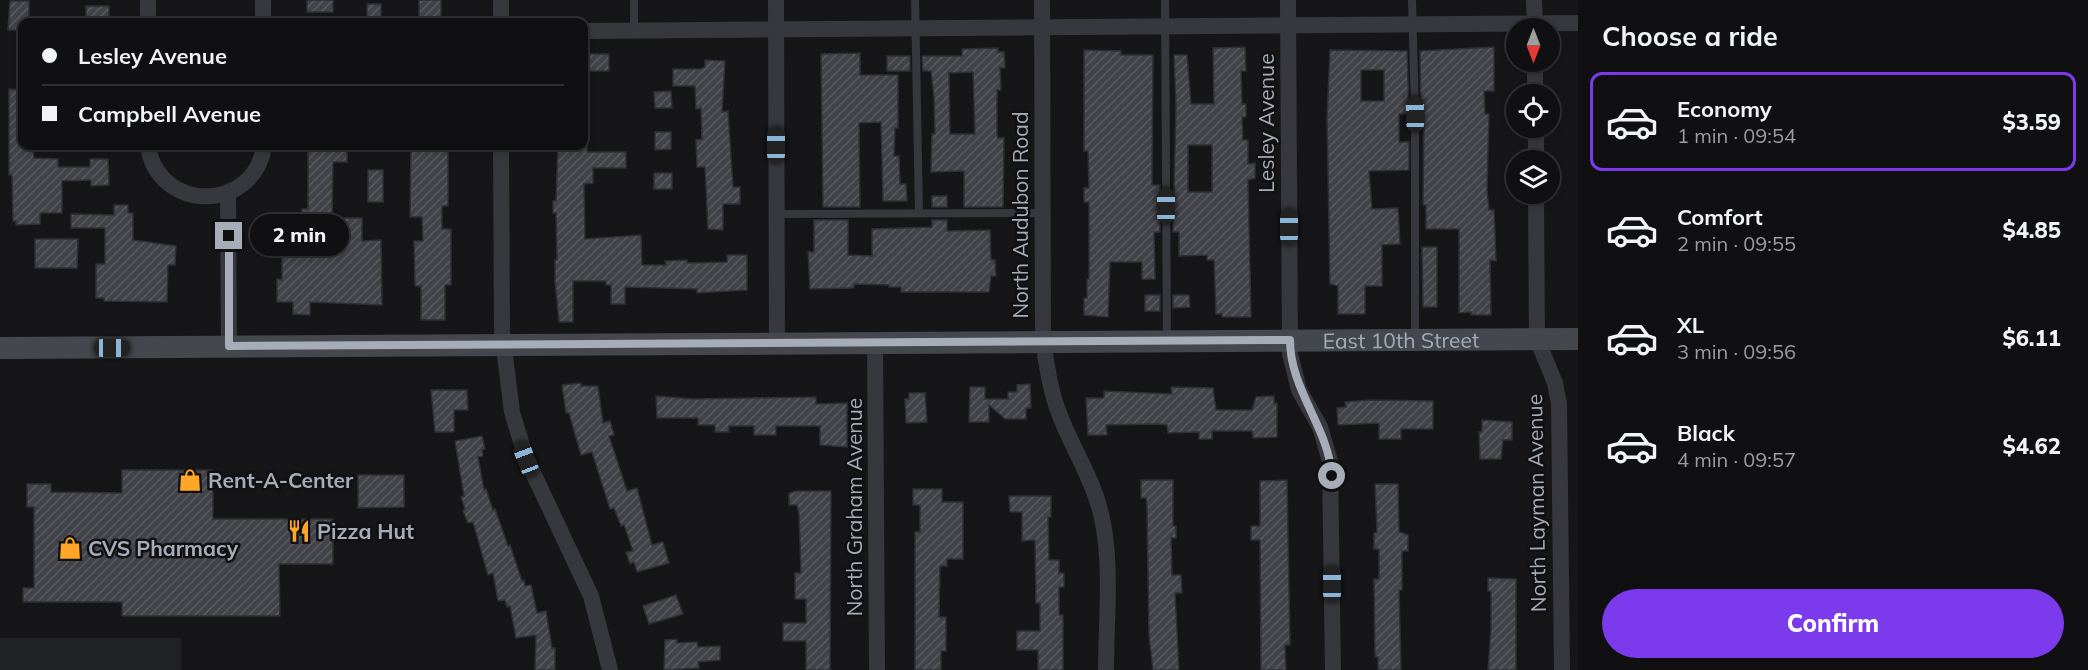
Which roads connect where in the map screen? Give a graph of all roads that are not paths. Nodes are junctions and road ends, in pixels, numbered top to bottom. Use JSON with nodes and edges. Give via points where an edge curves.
{"nodes":[{"id":1,"x":148,"y":0,"type":"edge"},
{"id":2,"x":262,"y":0,"type":"edge"},
{"id":3,"x":501,"y":0,"type":"edge"},
{"id":4,"x":634,"y":0,"type":"edge"},
{"id":5,"x":776,"y":0,"type":"edge"},
{"id":6,"x":915,"y":0,"type":"edge"},
{"id":7,"x":1042,"y":0,"type":"edge"},
{"id":8,"x":1165,"y":0,"type":"edge"},
{"id":9,"x":1288,"y":0,"type":"edge"},
{"id":10,"x":1412,"y":0,"type":"edge"},
{"id":11,"x":1534,"y":0,"type":"edge"},
{"id":12,"x":148,"y":18,"type":"edge"},
{"id":13,"x":263,"y":18,"type":"edge"},
{"id":14,"x":501,"y":18,"type":"edge"},
{"id":15,"x":1535,"y":18,"type":"edge"},
{"id":16,"x":1578,"y":23,"type":"edge"},
{"id":17,"x":1412,"y":24,"type":"junction"},
{"id":18,"x":1560,"y":24,"type":"edge"},
{"id":19,"x":1288,"y":25,"type":"junction"},
{"id":20,"x":1506,"y":26,"type":"edge"},
{"id":21,"x":916,"y":27,"type":"junction"},
{"id":22,"x":1042,"y":27,"type":"junction"},
{"id":23,"x":1165,"y":28,"type":"junction"},
{"id":24,"x":776,"y":29,"type":"junction"},
{"id":25,"x":634,"y":30,"type":"junction"},
{"id":26,"x":588,"y":31,"type":"edge"},
{"id":27,"x":149,"y":150,"type":"edge"},
{"id":28,"x":263,"y":150,"type":"edge"},
{"id":29,"x":501,"y":150,"type":"edge"},
{"id":30,"x":228,"y":192,"type":"junction"},
{"id":31,"x":1536,"y":204,"type":"edge"},
{"id":32,"x":919,"y":213,"type":"junction"},
{"id":33,"x":1043,"y":213,"type":"junction"},
{"id":34,"x":776,"y":214,"type":"junction"},
{"id":35,"x":1415,"y":339,"type":"junction"},
{"id":36,"x":1538,"y":339,"type":"junction"},
{"id":37,"x":1578,"y":339,"type":"edge"},
{"id":38,"x":1167,"y":340,"type":"junction"},
{"id":39,"x":1290,"y":340,"type":"junction"},
{"id":40,"x":1043,"y":342,"type":"junction"},
{"id":41,"x":777,"y":343,"type":"junction"},
{"id":42,"x":875,"y":343,"type":"junction"},
{"id":43,"x":503,"y":345,"type":"junction"},
{"id":44,"x":229,"y":346,"type":"junction"},
{"id":45,"x":0,"y":348,"type":"edge"},
{"id":46,"x":610,"y":670,"type":"edge"},
{"id":47,"x":877,"y":670,"type":"edge"},
{"id":48,"x":1106,"y":670,"type":"edge"},
{"id":49,"x":1333,"y":670,"type":"edge"},
{"id":50,"x":1562,"y":670,"type":"edge"}],
"edges":[{"from":1,"to":12,"type":"street"},
{"from":2,"to":13,"type":"street"},
{"from":3,"to":14,"type":"street"},
{"from":4,"to":25,"type":"lane"},
{"from":5,"to":24,"type":"street"},
{"from":6,"to":21,"type":"lane"},
{"from":7,"to":22,"type":"street","name":"North Audubon Road"},
{"from":8,"to":23,"type":"lane"},
{"from":9,"to":19,"type":"street","name":"Lesley Avenue"},
{"from":10,"to":17,"type":"lane"},
{"from":11,"to":15,"type":"street"},
{"from":16,"to":18,"type":"street"},
{"from":17,"to":19,"type":"street"},
{"from":17,"to":20,"type":"street"},
{"from":17,"to":35,"type":"lane"},
{"from":19,"to":23,"type":"street"},
{"from":19,"to":39,"type":"street","name":"Lesley Avenue"},
{"from":21,"to":22,"type":"street"},
{"from":21,"to":24,"type":"street"},
{"from":21,"to":32,"type":"lane"},
{"from":22,"to":23,"type":"street"},
{"from":22,"to":33,"type":"street","name":"North Audubon Road"},
{"from":23,"to":38,"type":"lane"},
{"from":24,"to":25,"type":"street"},
{"from":24,"to":34,"type":"street"},
{"from":25,"to":26,"type":"street"},
{"from":27,"to":30,"type":"street","via":[[155,167],[174,188],[201,197]]},
{"from":28,"to":30,"type":"street","via":[[251,176]]},
{"from":29,"to":43,"type":"street"},
{"from":30,"to":44,"type":"street"},
{"from":31,"to":36,"type":"street","name":"North Layman Avenue"},
{"from":32,"to":33,"type":"lane"},
{"from":32,"to":34,"type":"lane"},
{"from":33,"to":40,"type":"street","name":"North Audubon Road"},
{"from":34,"to":41,"type":"street"},
{"from":35,"to":36,"type":"main road","name":"East 10th Street"},
{"from":35,"to":39,"type":"main road","name":"East 10th Street"},
{"from":36,"to":37,"type":"main road","name":"East 10th Street"},
{"from":36,"to":50,"type":"street","name":"North Layman Avenue","via":[[1559,403]]},
{"from":38,"to":39,"type":"main road","name":"East 10th Street"},
{"from":38,"to":40,"type":"main road","name":"East 10th Street"},
{"from":39,"to":49,"type":"street","name":"Lesley Avenue","via":[[1294,375],[1320,427],[1330,461]]},
{"from":40,"to":42,"type":"main road","name":"East 10th Street"},
{"from":40,"to":48,"type":"street","name":"North Audubon Road","via":[[1058,411],[1092,485],[1102,518]]},
{"from":41,"to":42,"type":"main road","name":"East 10th Street"},
{"from":41,"to":43,"type":"main road","name":"East 10th Street"},
{"from":42,"to":47,"type":"street","name":"North Graham Avenue"},
{"from":43,"to":44,"type":"main road","name":"East 10th Street"},
{"from":43,"to":46,"type":"street","via":[[519,439],[591,596]]},
{"from":44,"to":45,"type":"main road","name":"East 10th Street"}]}
